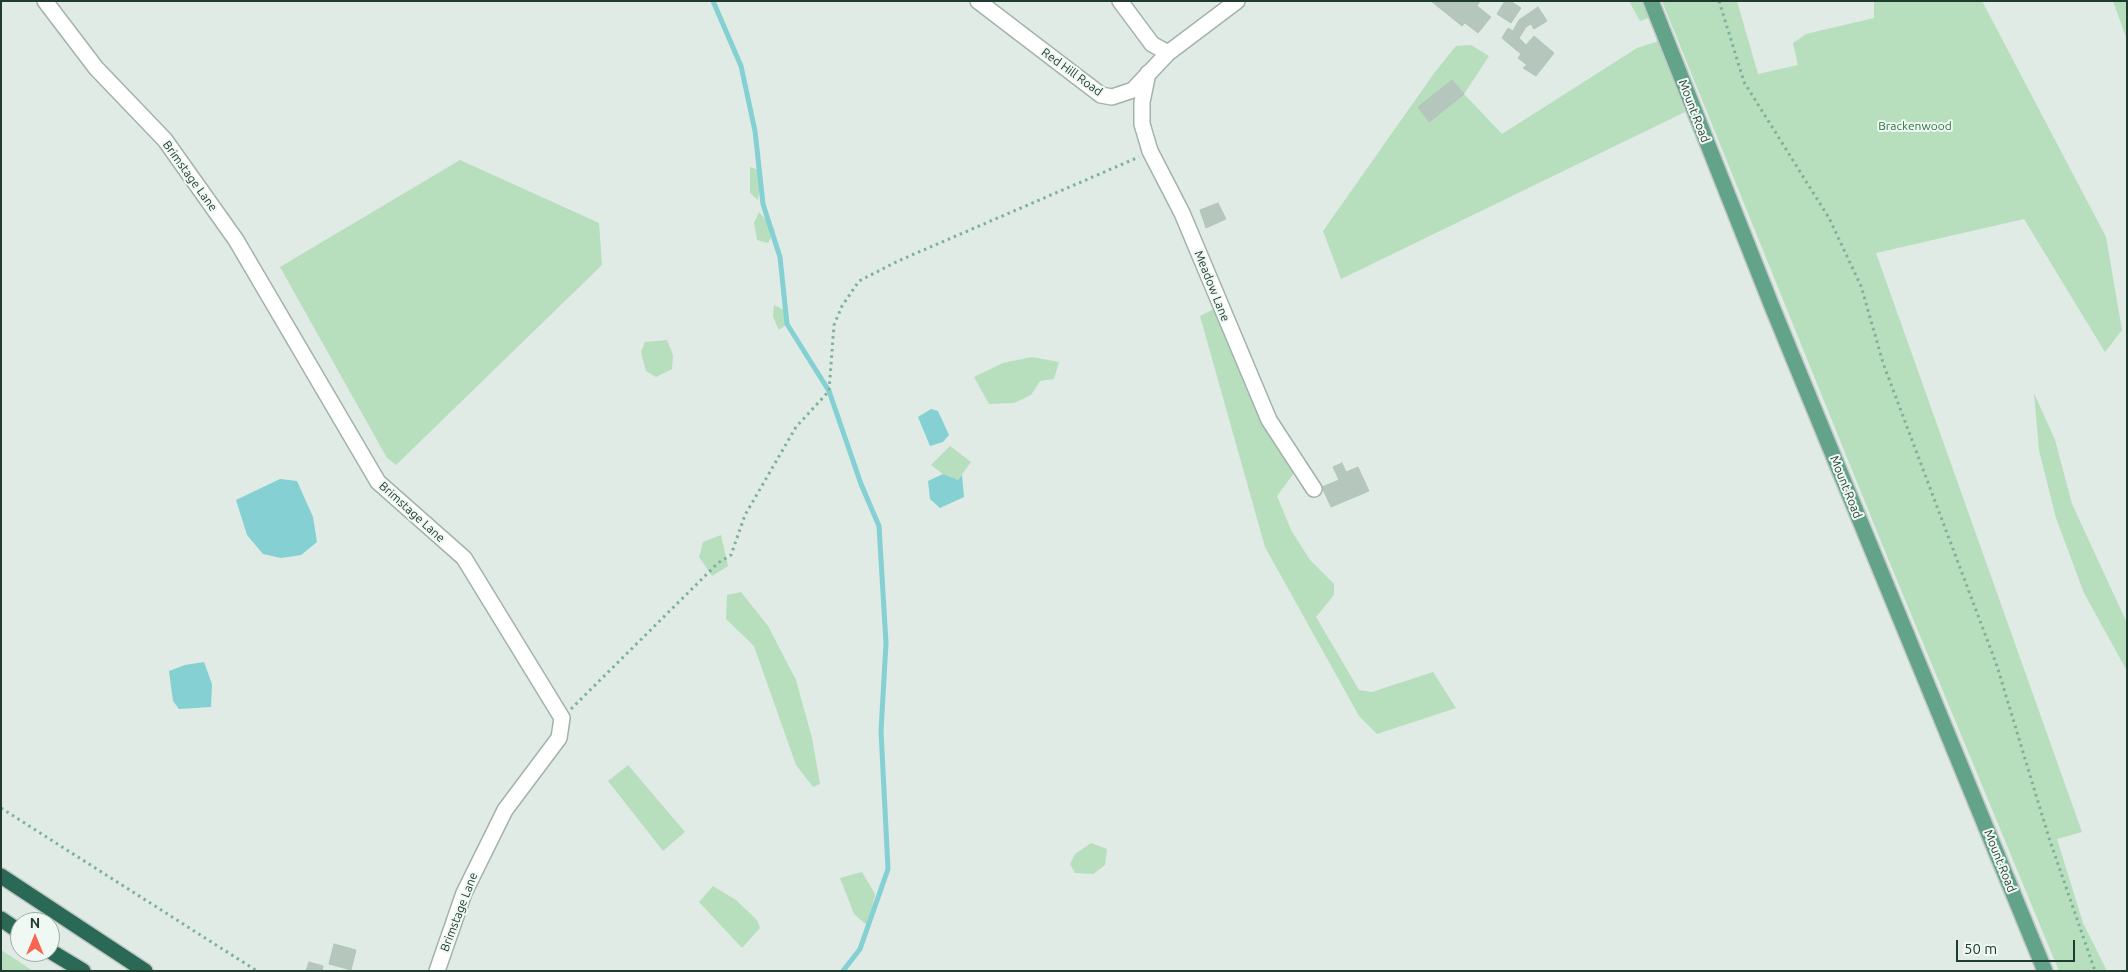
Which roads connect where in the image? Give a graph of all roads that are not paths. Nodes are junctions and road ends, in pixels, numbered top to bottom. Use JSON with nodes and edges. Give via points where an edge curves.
{"nodes":[{"id":1,"x":44,"y":1,"type":"edge"},
{"id":2,"x":978,"y":1,"type":"edge"},
{"id":3,"x":1120,"y":1,"type":"edge"},
{"id":4,"x":1236,"y":1,"type":"edge"},
{"id":5,"x":1651,"y":1,"type":"edge"},
{"id":6,"x":1168,"y":53,"type":"junction"},
{"id":7,"x":1148,"y":73,"type":"junction"},
{"id":8,"x":1314,"y":489,"type":"dead end"},
{"id":9,"x":1,"y":876,"type":"edge"},
{"id":10,"x":60,"y":957,"type":"edge"},
{"id":11,"x":83,"y":971,"type":"edge"},
{"id":12,"x":145,"y":971,"type":"edge"},
{"id":13,"x":437,"y":971,"type":"edge"},
{"id":14,"x":2045,"y":971,"type":"edge"}],
"edges":[{"from":1,"to":13,"type":"street","name":"Brimstage Lane","via":[[96,68],[165,140],[236,240],[378,482],[464,558],[562,718],[559,738],[504,810],[464,893]]},
{"from":2,"to":7,"type":"street","name":"Red Hill Road","via":[[1101,95],[1112,97],[1133,90]]},
{"from":3,"to":6,"type":"street","via":[[1152,44]]},
{"from":4,"to":6,"type":"street","name":"Red Hill Road"},
{"from":5,"to":14,"type":"main road","name":"Mount Road","via":[[1773,309]]},
{"from":6,"to":7,"type":"street","name":"Red Hill Road"},
{"from":7,"to":8,"type":"street","name":"Meadow Lane","via":[[1142,102],[1142,124],[1150,151],[1182,213],[1269,420]]},
{"from":9,"to":12,"type":"highway"},
{"from":10,"to":11,"type":"highway"}]}
